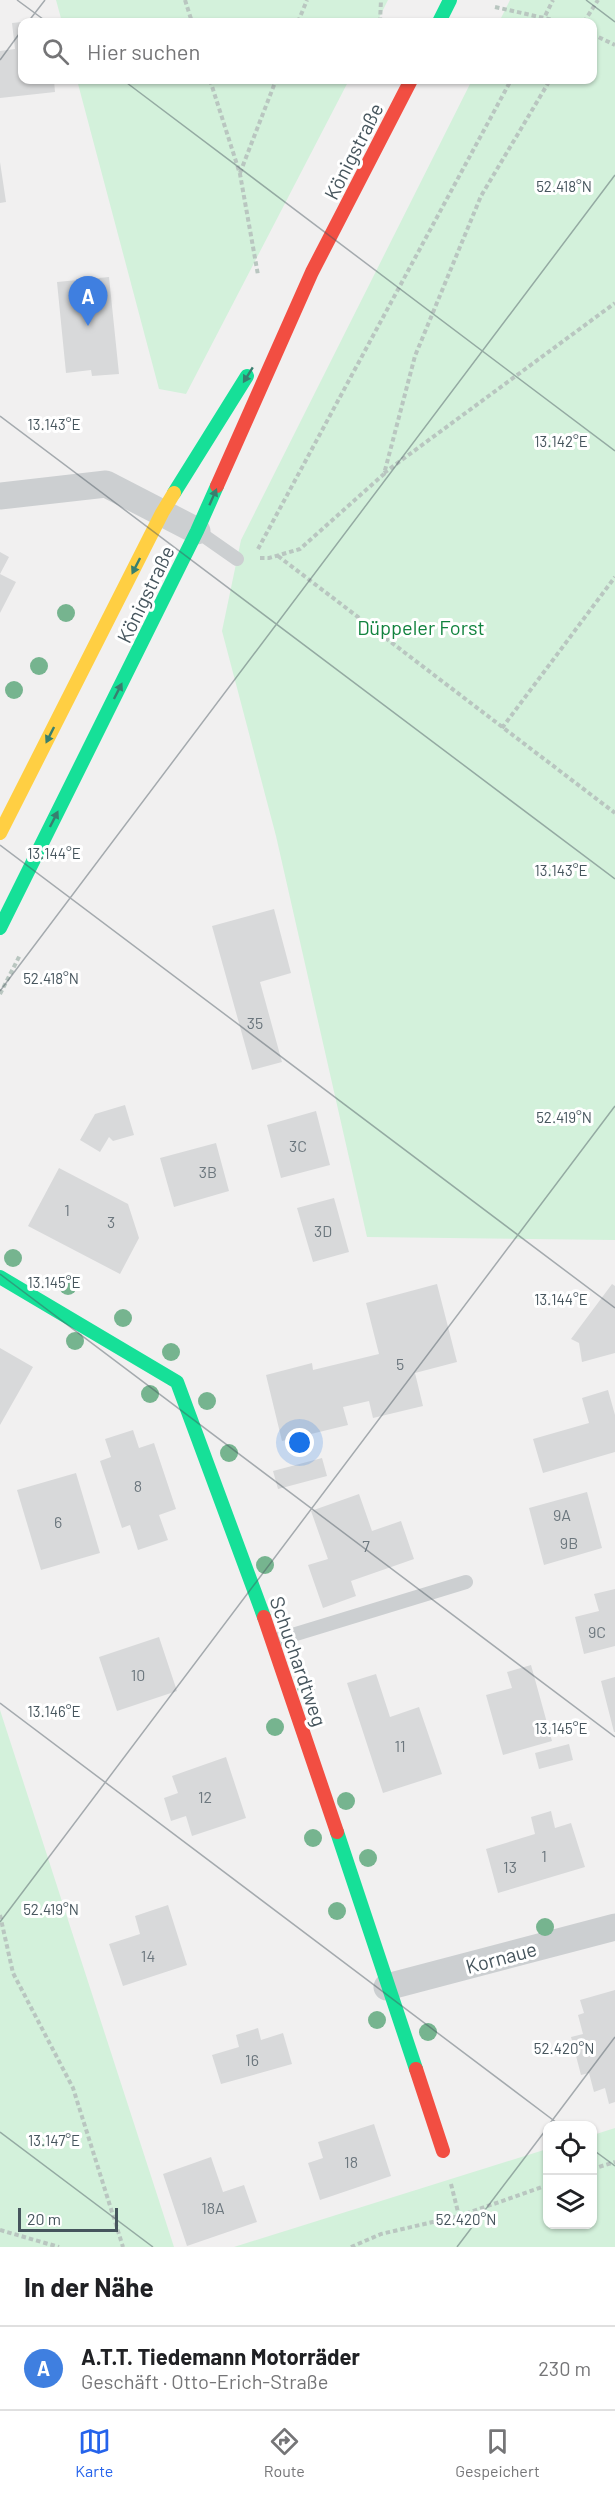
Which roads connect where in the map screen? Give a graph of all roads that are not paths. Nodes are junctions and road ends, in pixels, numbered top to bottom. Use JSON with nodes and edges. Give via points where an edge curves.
{"nodes":[{"id":1,"x":450,"y":0,"type":"edge"},
{"id":2,"x":441,"y":18,"type":"edge"},
{"id":3,"x":409,"y":84,"type":"edge"},
{"id":4,"x":312,"y":272,"type":"junction"},
{"id":5,"x":0,"y":496,"type":"edge"},
{"id":6,"x":162,"y":513,"type":"junction"},
{"id":7,"x":197,"y":531,"type":"junction"},
{"id":8,"x":237,"y":559,"type":"dead end"},
{"id":9,"x":0,"y":833,"type":"edge"},
{"id":10,"x":0,"y":928,"type":"edge"},
{"id":11,"x":0,"y":1277,"type":"edge"},
{"id":12,"x":466,"y":1582,"type":"dead end"},
{"id":13,"x":273,"y":1641,"type":"junction"},
{"id":14,"x":615,"y":1927,"type":"edge"},
{"id":15,"x":387,"y":1987,"type":"junction"},
{"id":16,"x":443,"y":2151,"type":"dead end"}],
"edges":[{"from":1,"to":2,"type":"main road"},
{"from":3,"to":4,"type":"main road","name":"Königstraße"},
{"from":4,"to":6,"type":"main road","name":"Königstraße","one_way":true},
{"from":7,"to":4,"type":"main road","name":"Königstraße","one_way":true},
{"from":5,"to":6,"type":"street","via":[[106,484]]},
{"from":6,"to":7,"type":"street"},
{"from":6,"to":9,"type":"main road","name":"Königstraße","one_way":true},
{"from":7,"to":8,"type":"lane"},
{"from":10,"to":7,"type":"main road","name":"Königstraße","one_way":true},
{"from":11,"to":13,"type":"main road","name":"Schuchardtweg","via":[[177,1382]]},
{"from":12,"to":13,"type":"lane"},
{"from":13,"to":15,"type":"main road","name":"Schuchardtweg"},
{"from":14,"to":15,"type":"street","name":"Kornaue"},
{"from":15,"to":16,"type":"main road","name":"Schuchardtweg"}]}
